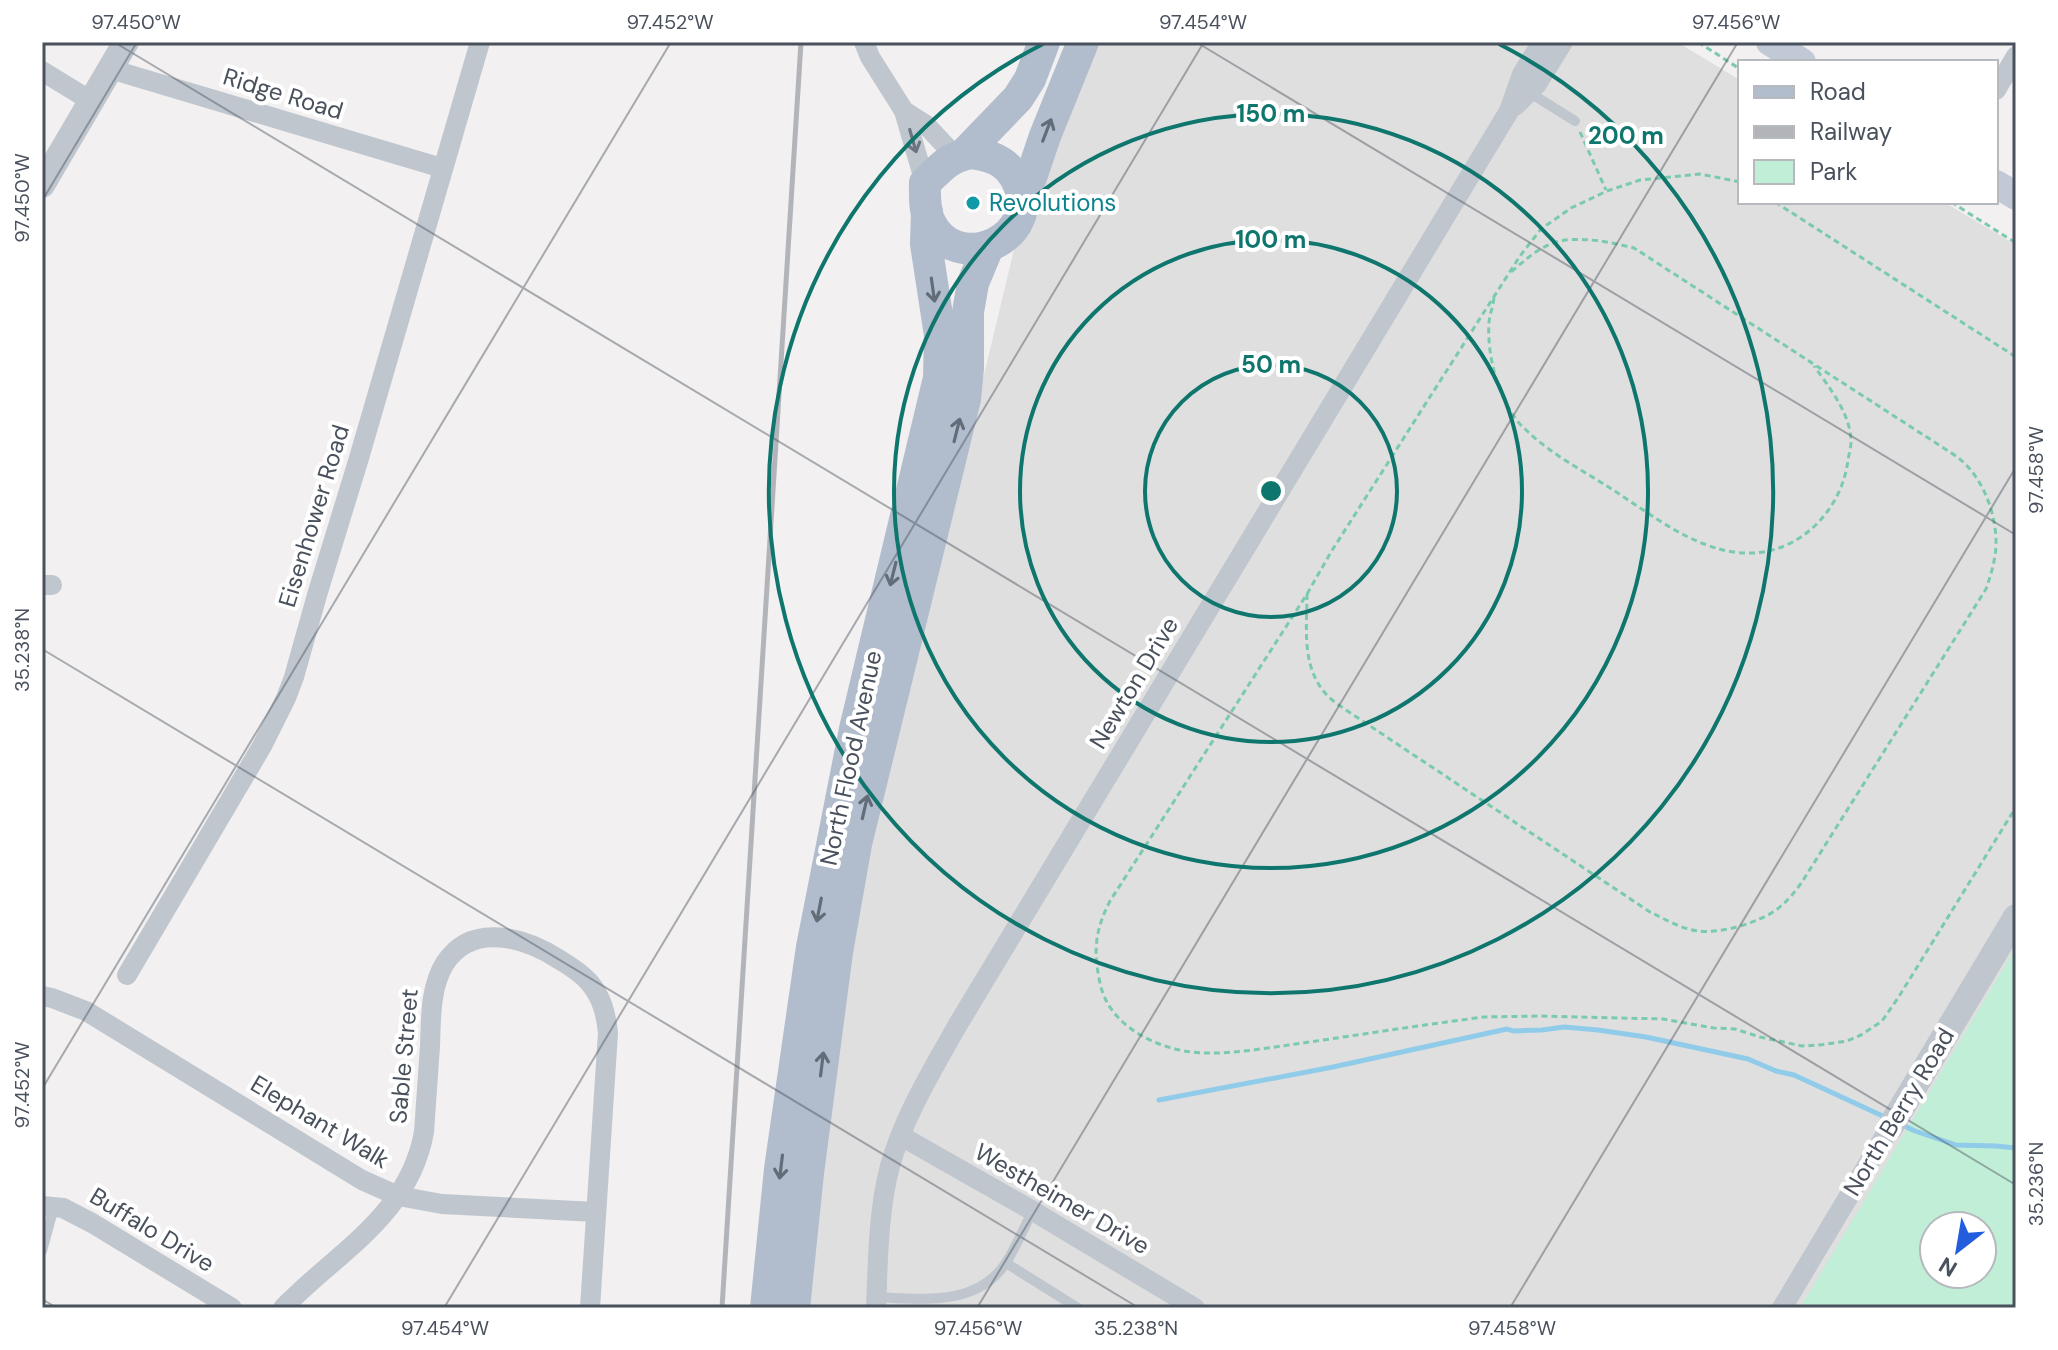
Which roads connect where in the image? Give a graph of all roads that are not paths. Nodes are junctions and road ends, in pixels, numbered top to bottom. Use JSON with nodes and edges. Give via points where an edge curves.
{"nodes":[{"id":1,"x":126,"y":42,"type":"edge"},
{"id":2,"x":480,"y":42,"type":"edge"},
{"id":3,"x":864,"y":42,"type":"edge"},
{"id":4,"x":1044,"y":42,"type":"edge"},
{"id":5,"x":1083,"y":42,"type":"edge"},
{"id":6,"x":1542,"y":42,"type":"edge"},
{"id":7,"x":1563,"y":42,"type":"edge"},
{"id":8,"x":1770,"y":42,"type":"edge"},
{"id":9,"x":2016,"y":56,"type":"edge"},
{"id":10,"x":1799,"y":60,"type":"edge"},
{"id":11,"x":110,"y":69,"type":"junction"},
{"id":12,"x":42,"y":71,"type":"edge"},
{"id":13,"x":1998,"y":87,"type":"edge"},
{"id":14,"x":1524,"y":89,"type":"junction"},
{"id":15,"x":91,"y":101,"type":"junction"},
{"id":16,"x":904,"y":111,"type":"junction"},
{"id":17,"x":1575,"y":121,"type":"road end"},
{"id":18,"x":959,"y":155,"type":"junction"},
{"id":19,"x":442,"y":168,"type":"junction"},
{"id":20,"x":42,"y":185,"type":"edge"},
{"id":21,"x":1998,"y":185,"type":"edge"},
{"id":22,"x":2016,"y":196,"type":"edge"},
{"id":23,"x":926,"y":198,"type":"junction"},
{"id":24,"x":1022,"y":204,"type":"junction"},
{"id":25,"x":988,"y":247,"type":"junction"},
{"id":26,"x":2016,"y":917,"type":"edge"},
{"id":27,"x":127,"y":975,"type":"dead end"},
{"id":28,"x":42,"y":996,"type":"edge"},
{"id":29,"x":1894,"y":1122,"type":"joint"},
{"id":30,"x":901,"y":1136,"type":"junction"},
{"id":31,"x":398,"y":1196,"type":"junction"},
{"id":32,"x":48,"y":1206,"type":"edge"},
{"id":33,"x":1033,"y":1211,"type":"junction"},
{"id":34,"x":596,"y":1212,"type":"junction"},
{"id":35,"x":42,"y":1251,"type":"edge"},
{"id":36,"x":1006,"y":1263,"type":"junction"},
{"id":37,"x":876,"y":1302,"type":"edge"},
{"id":38,"x":932,"y":1304,"type":"edge"},
{"id":39,"x":232,"y":1308,"type":"edge"},
{"id":40,"x":283,"y":1308,"type":"edge"},
{"id":41,"x":590,"y":1308,"type":"edge"},
{"id":42,"x":766,"y":1308,"type":"edge"},
{"id":43,"x":794,"y":1308,"type":"edge"},
{"id":44,"x":1078,"y":1308,"type":"edge"},
{"id":45,"x":1195,"y":1308,"type":"edge"},
{"id":46,"x":1782,"y":1308,"type":"edge"}],
"edges":[{"from":1,"to":11,"type":"street"},
{"from":2,"to":19,"type":"street","name":"Eisenhower Road"},
{"from":3,"to":16,"type":"street"},
{"from":4,"to":18,"type":"main road","via":[[1018,98]]},
{"from":24,"to":5,"type":"main road","one_way":true},
{"from":6,"to":14,"type":"street","name":"Newton Drive","via":[[1522,74]]},
{"from":7,"to":14,"type":"street","name":"Newton Drive","via":[[1537,84]]},
{"from":8,"to":10,"type":"main road"},
{"from":9,"to":13,"type":"street"},
{"from":11,"to":15,"type":"street"},
{"from":11,"to":19,"type":"street","name":"Ridge Road"},
{"from":12,"to":15,"type":"street"},
{"from":14,"to":17,"type":"lane"},
{"from":14,"to":30,"type":"street","name":"Newton Drive","via":[[961,1020]]},
{"from":15,"to":20,"type":"street"},
{"from":16,"to":18,"type":"street"},
{"from":16,"to":23,"type":"street","one_way":true},
{"from":18,"to":23,"type":"main road","via":[[942,164]]},
{"from":18,"to":24,"type":"main road","via":[[985,154],[1000,160],[1013,172]]},
{"from":19,"to":27,"type":"street","name":"Eisenhower Road","via":[[286,698]]},
{"from":21,"to":22,"type":"main road"},
{"from":23,"to":25,"type":"main road","via":[[929,220],[949,243]]},
{"from":23,"to":42,"type":"main road","name":"North Flood Avenue","one_way":true,"via":[[926,244],[940,335],[939,378],[855,729],[812,947]]},
{"from":24,"to":25,"type":"main road","via":[[1010,234]]},
{"from":43,"to":25,"type":"main road","name":"North Flood Avenue","one_way":true,"via":[[837,952],[856,844],[965,399],[968,312]]},
{"from":26,"to":29,"type":"street","name":"North Berry Road"},
{"from":28,"to":31,"type":"street","name":"Elephant Walk","via":[[86,1011],[362,1180]]},
{"from":29,"to":46,"type":"street","name":"North Berry Road"},
{"from":30,"to":33,"type":"street","name":"Westheimer Drive"},
{"from":30,"to":37,"type":"street","name":"Newton Drive","via":[[885,1191]]},
{"from":31,"to":34,"type":"street","name":"Elephant Walk","via":[[442,1204]]},
{"from":31,"to":34,"type":"street","name":"Sable Street","via":[[421,1149],[436,983],[447,960],[468,943],[511,938],[542,949],[577,972],[603,1005],[608,1033]]},
{"from":31,"to":40,"type":"street","name":"Sable Street","via":[[368,1233]]},
{"from":32,"to":35,"type":"lane"},
{"from":32,"to":39,"type":"street","name":"Buffalo Drive","via":[[92,1223]]},
{"from":33,"to":36,"type":"lane"},
{"from":33,"to":45,"type":"street","name":"Westheimer Drive"},
{"from":34,"to":41,"type":"street","name":"Sable Street"},
{"from":36,"to":38,"type":"lane","via":[[975,1290]]},
{"from":36,"to":44,"type":"lane"},
{"from":37,"to":38,"type":"lane"}]}
